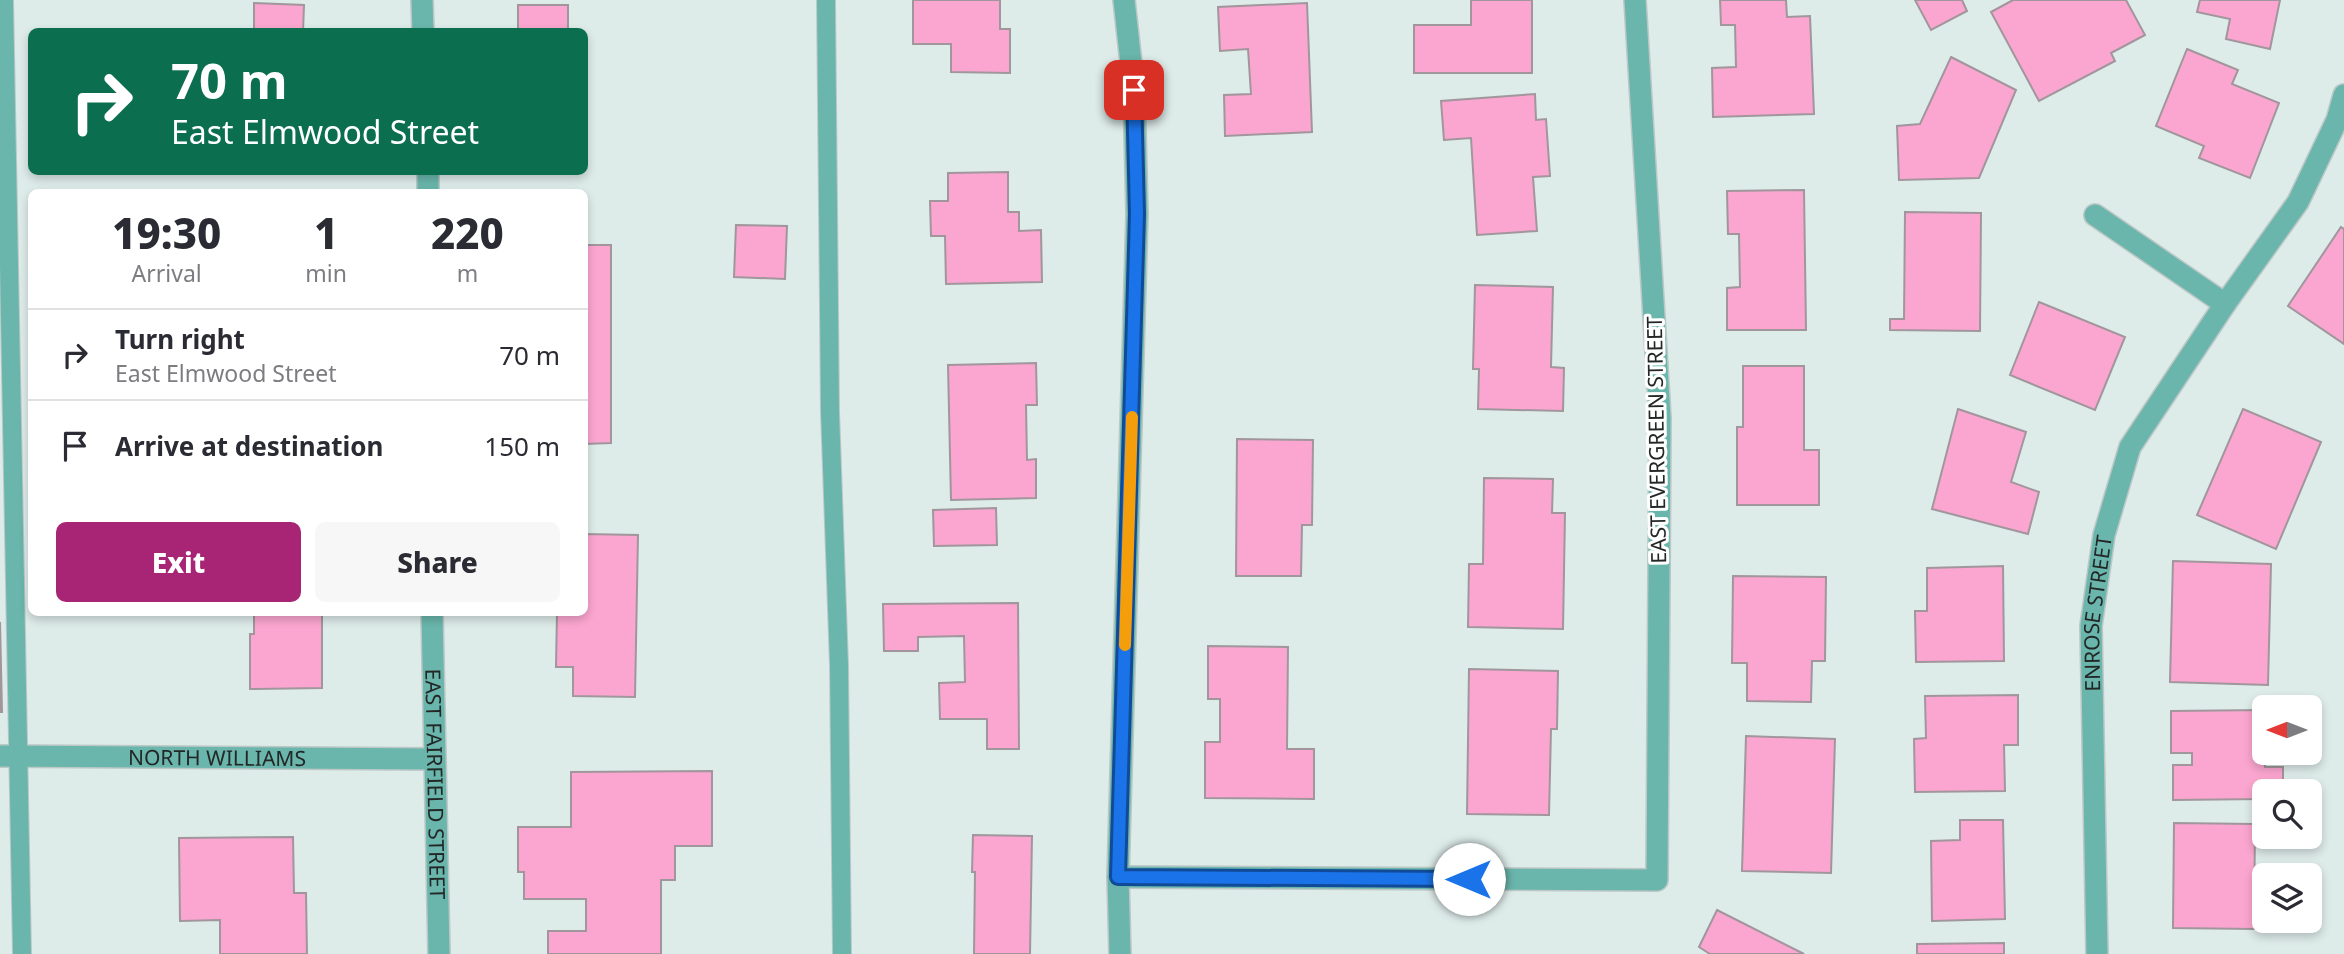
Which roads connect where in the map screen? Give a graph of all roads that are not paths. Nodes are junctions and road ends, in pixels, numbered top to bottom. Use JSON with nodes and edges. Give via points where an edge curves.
{"nodes":[{"id":1,"x":4,"y":0,"type":"edge"},
{"id":2,"x":422,"y":0,"type":"edge"},
{"id":3,"x":826,"y":0,"type":"edge"},
{"id":4,"x":1124,"y":0,"type":"edge"},
{"id":5,"x":1635,"y":0,"type":"edge"},
{"id":6,"x":423,"y":28,"type":"edge"},
{"id":7,"x":2344,"y":95,"type":"edge"},
{"id":8,"x":2340,"y":121,"type":"edge"},
{"id":9,"x":2095,"y":215,"type":"dead end"},
{"id":10,"x":2225,"y":304,"type":"junction"},
{"id":11,"x":432,"y":616,"type":"edge"},
{"id":12,"x":9,"y":756,"type":"edge"},
{"id":13,"x":434,"y":758,"type":"junction"},
{"id":14,"x":1118,"y":877,"type":"junction"},
{"id":15,"x":22,"y":954,"type":"edge"},
{"id":16,"x":439,"y":954,"type":"edge"},
{"id":17,"x":842,"y":954,"type":"edge"},
{"id":18,"x":1120,"y":954,"type":"edge"},
{"id":19,"x":2097,"y":954,"type":"edge"}],
"edges":[{"from":1,"to":12,"type":"lane","via":[[18,672]]},
{"from":2,"to":6,"type":"street"},
{"from":3,"to":17,"type":"lane"},
{"from":4,"to":14,"type":"street","via":[[1134,90],[1137,214]]},
{"from":5,"to":14,"type":"street","name":"EAST EVERGREEN STREET","via":[[1660,418],[1657,880]]},
{"from":7,"to":8,"type":"street","name":"ENROSE STREET"},
{"from":8,"to":10,"type":"street","name":"ENROSE STREET","via":[[2298,202]]},
{"from":9,"to":10,"type":"street"},
{"from":10,"to":19,"type":"street","name":"ENROSE STREET","via":[[2130,447],[2104,535],[2091,626]]},
{"from":11,"to":13,"type":"street","name":"EAST FAIRFIELD STREET"},
{"from":12,"to":13,"type":"street","name":"NORTH WILLIAMS"},
{"from":12,"to":15,"type":"lane"},
{"from":13,"to":16,"type":"street","name":"EAST FAIRFIELD STREET"},
{"from":14,"to":18,"type":"street"}]}
